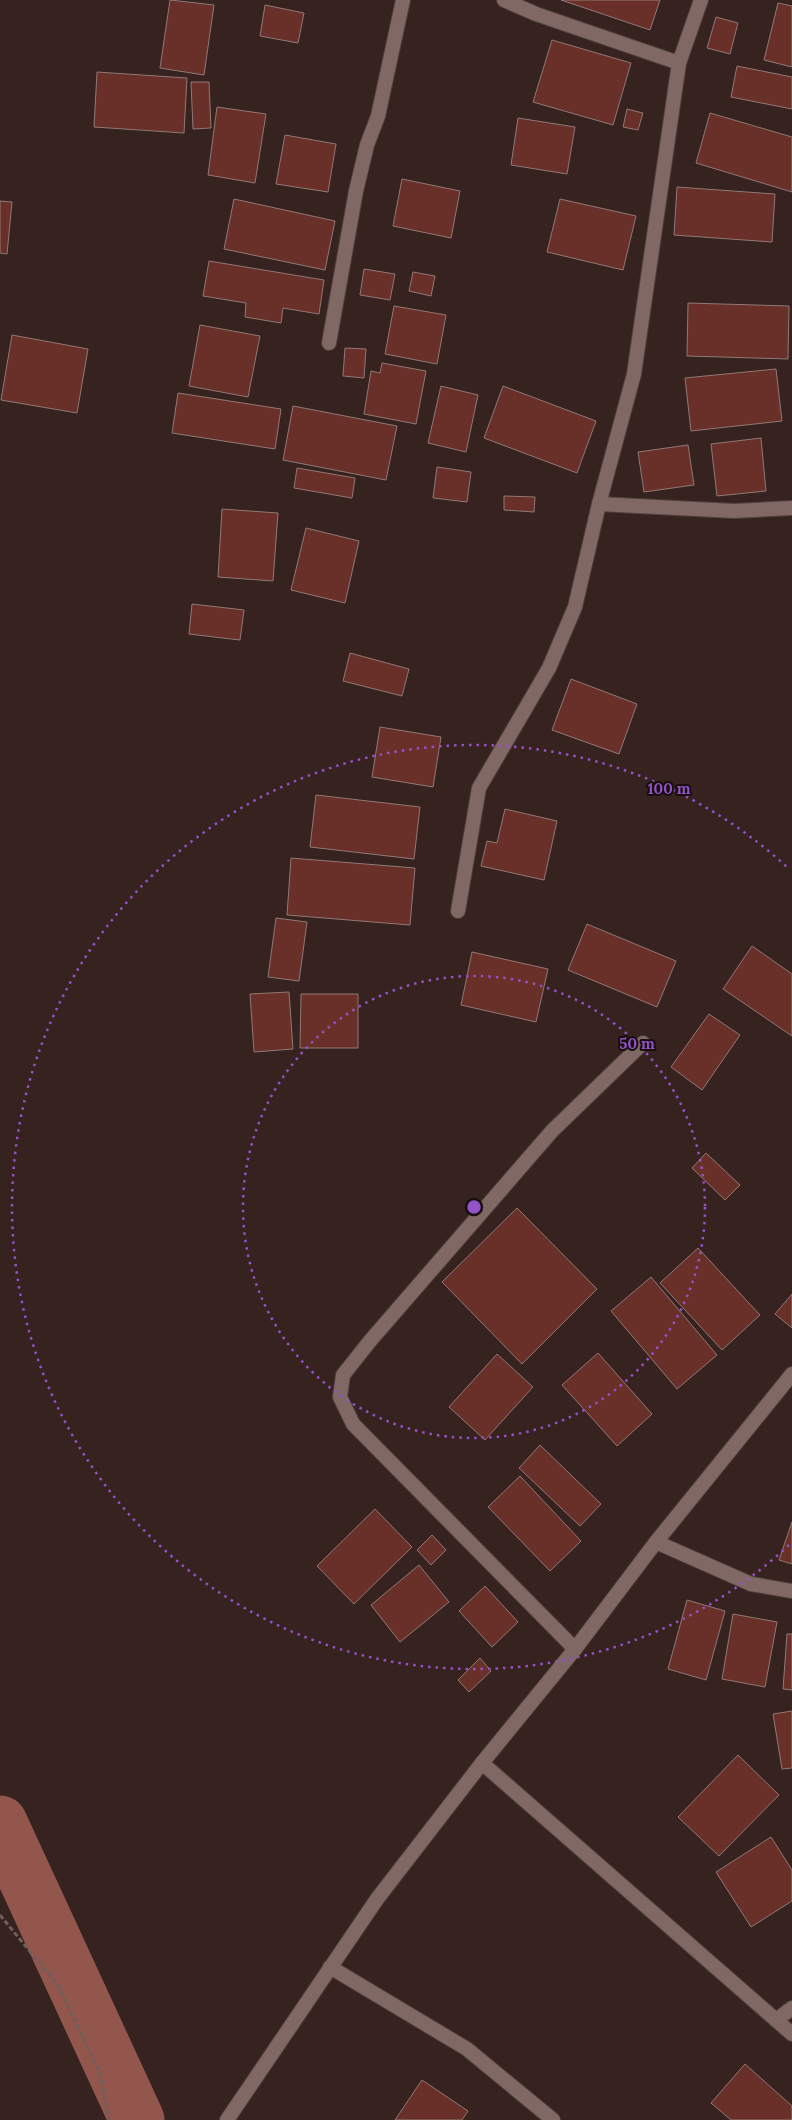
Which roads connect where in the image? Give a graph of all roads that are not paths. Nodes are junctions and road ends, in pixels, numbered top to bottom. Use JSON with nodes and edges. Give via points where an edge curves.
{"nodes":[{"id":1,"x":403,"y":0,"type":"edge"},
{"id":2,"x":504,"y":0,"type":"edge"},
{"id":3,"x":701,"y":0,"type":"edge"},
{"id":4,"x":679,"y":63,"type":"junction"},
{"id":5,"x":329,"y":343,"type":"dead end"},
{"id":6,"x":599,"y":504,"type":"junction"},
{"id":7,"x":792,"y":508,"type":"edge"},
{"id":8,"x":458,"y":911,"type":"dead end"},
{"id":9,"x":643,"y":1043,"type":"dead end"},
{"id":10,"x":792,"y":1374,"type":"edge"},
{"id":11,"x":656,"y":1542,"type":"junction"},
{"id":12,"x":792,"y":1591,"type":"edge"},
{"id":13,"x":576,"y":1650,"type":"junction"},
{"id":14,"x":482,"y":1763,"type":"junction"},
{"id":15,"x":330,"y":1967,"type":"junction"},
{"id":16,"x":792,"y":2008,"type":"edge"},
{"id":17,"x":776,"y":2020,"type":"junction"},
{"id":18,"x":792,"y":2034,"type":"edge"},
{"id":19,"x":226,"y":2120,"type":"edge"},
{"id":20,"x":553,"y":2120,"type":"edge"}],
"edges":[{"from":1,"to":5,"type":"street","via":[[378,116],[356,191]]},
{"from":2,"to":4,"type":"street"},
{"from":3,"to":4,"type":"street"},
{"from":4,"to":6,"type":"street","via":[[634,374]]},
{"from":6,"to":7,"type":"street","via":[[734,511]]},
{"from":6,"to":8,"type":"street","via":[[575,607],[568,624],[549,668],[478,788]]},
{"from":9,"to":13,"type":"street","via":[[552,1131],[370,1341],[343,1375],[340,1397],[353,1424]]},
{"from":10,"to":11,"type":"street"},
{"from":11,"to":12,"type":"street","via":[[751,1584]]},
{"from":11,"to":13,"type":"street"},
{"from":13,"to":14,"type":"street"},
{"from":14,"to":15,"type":"street","via":[[377,1899]]},
{"from":14,"to":17,"type":"street"},
{"from":15,"to":19,"type":"street"},
{"from":15,"to":20,"type":"street","via":[[467,2050]]},
{"from":16,"to":17,"type":"street"},
{"from":17,"to":18,"type":"street"}]}
